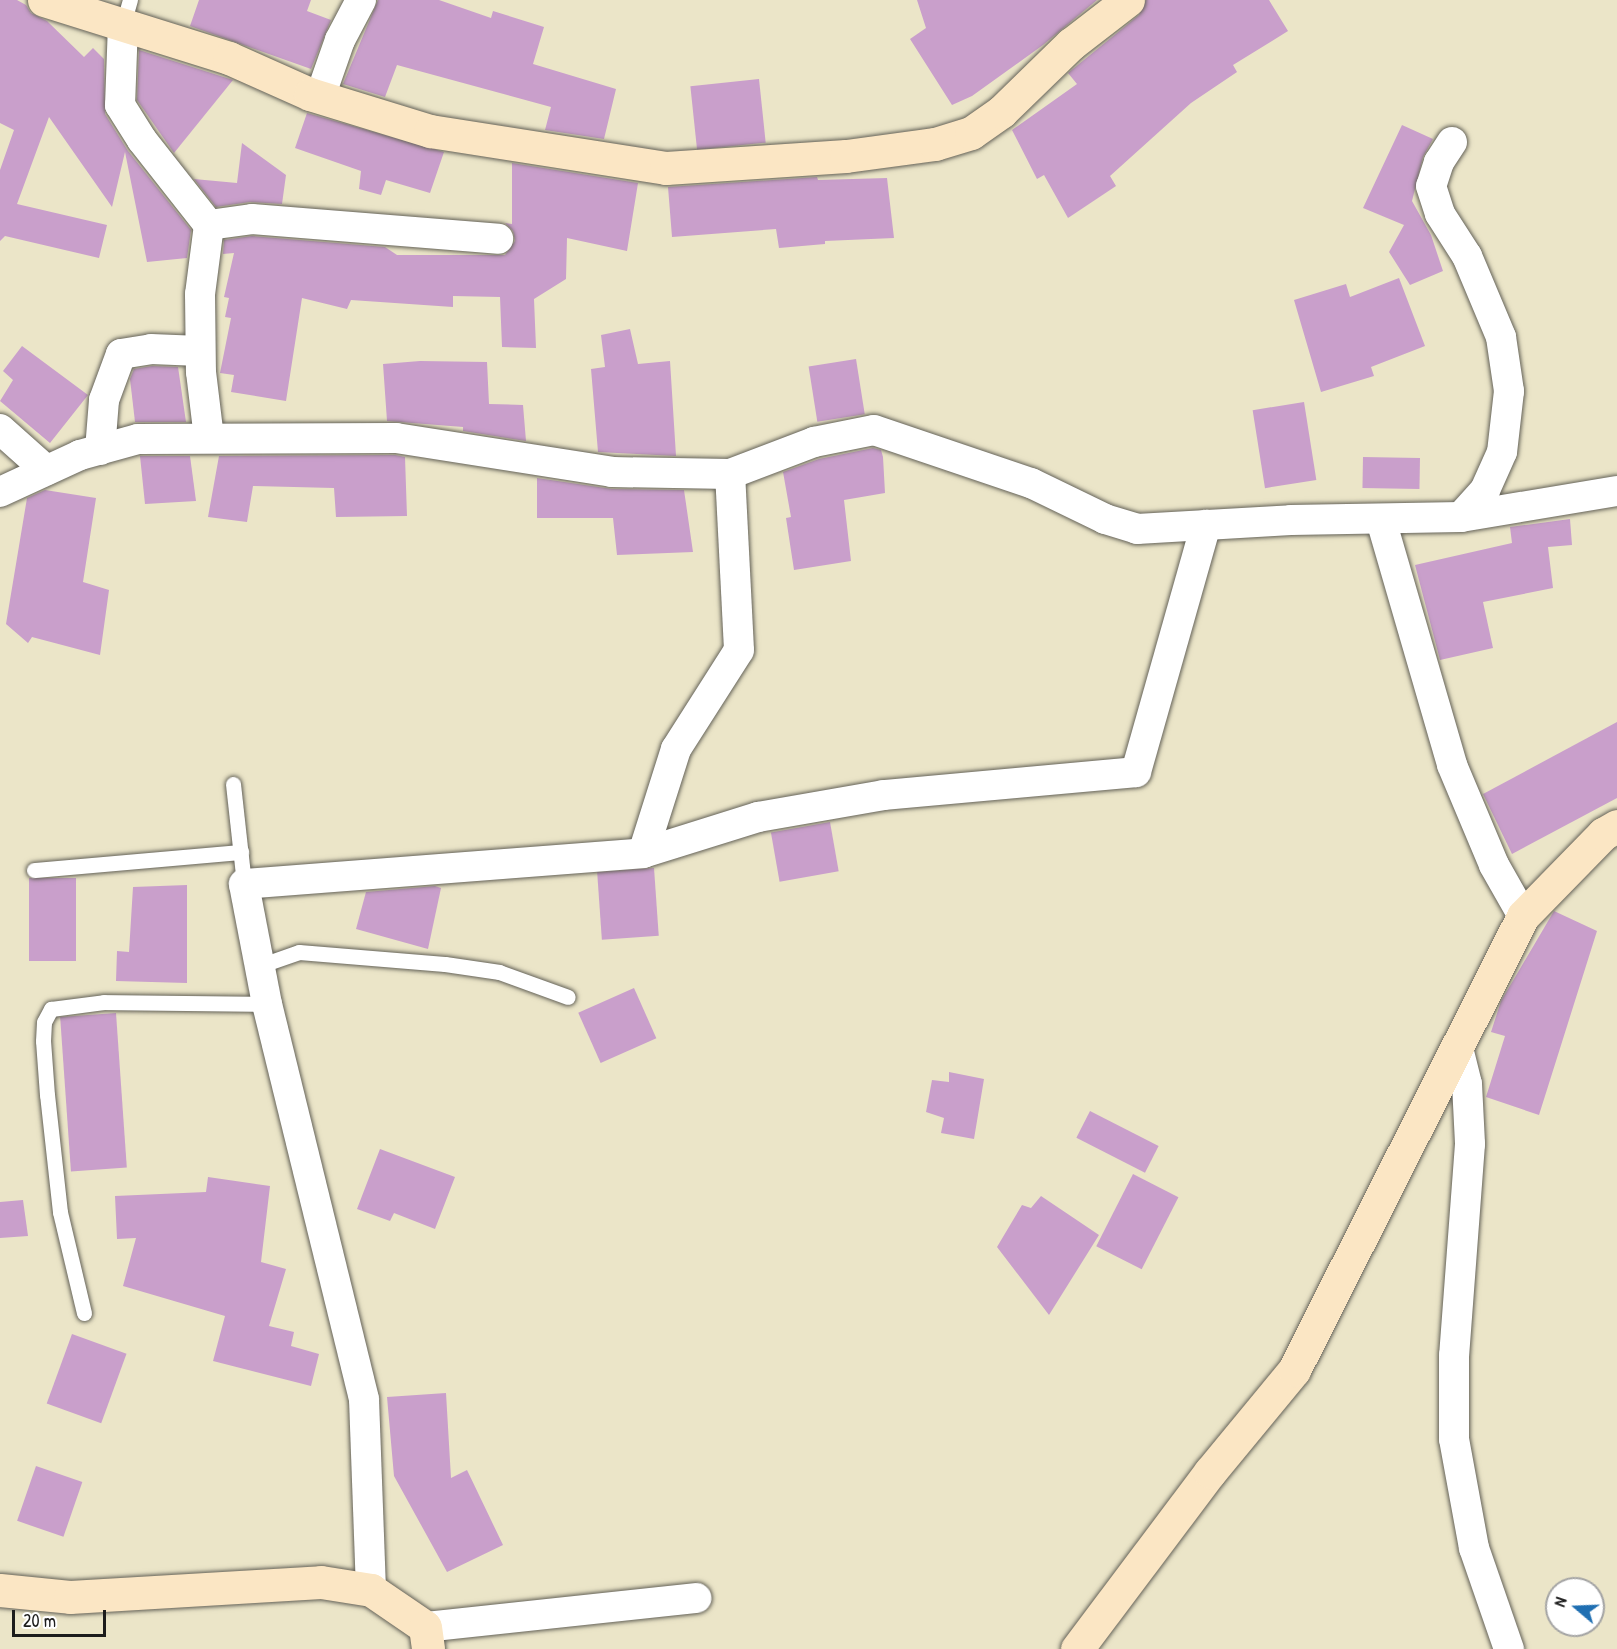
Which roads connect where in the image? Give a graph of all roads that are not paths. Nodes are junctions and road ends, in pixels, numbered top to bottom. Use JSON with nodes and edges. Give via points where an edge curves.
{"nodes":[{"id":1,"x":44,"y":0,"type":"edge"},
{"id":2,"x":361,"y":0,"type":"edge"},
{"id":3,"x":1128,"y":0,"type":"edge"},
{"id":4,"x":126,"y":12,"type":"edge"},
{"id":5,"x":320,"y":97,"type":"junction"},
{"id":6,"x":1452,"y":142,"type":"dead end"},
{"id":7,"x":209,"y":225,"type":"junction"},
{"id":8,"x":498,"y":239,"type":"dead end"},
{"id":9,"x":200,"y":351,"type":"junction"},
{"id":10,"x":0,"y":429,"type":"edge"},
{"id":11,"x":209,"y":438,"type":"junction"},
{"id":12,"x":100,"y":450,"type":"junction"},
{"id":13,"x":46,"y":470,"type":"junction"},
{"id":14,"x":729,"y":474,"type":"junction"},
{"id":15,"x":1617,"y":491,"type":"edge"},
{"id":16,"x":0,"y":492,"type":"edge"},
{"id":17,"x":1461,"y":517,"type":"junction"},
{"id":18,"x":1382,"y":520,"type":"junction"},
{"id":19,"x":1206,"y":525,"type":"junction"},
{"id":20,"x":233,"y":784,"type":"dead end"},
{"id":21,"x":1617,"y":826,"type":"edge"},
{"id":22,"x":241,"y":852,"type":"junction"},
{"id":23,"x":643,"y":853,"type":"junction"},
{"id":24,"x":34,"y":870,"type":"dead end"},
{"id":25,"x":244,"y":884,"type":"junction"},
{"id":26,"x":1523,"y":916,"type":"junction"},
{"id":27,"x":259,"y":966,"type":"junction"},
{"id":28,"x":568,"y":997,"type":"dead end"},
{"id":29,"x":267,"y":1004,"type":"junction"},
{"id":30,"x":1458,"y":1048,"type":"junction"},
{"id":31,"x":84,"y":1313,"type":"dead end"},
{"id":32,"x":0,"y":1590,"type":"edge"},
{"id":33,"x":371,"y":1590,"type":"junction"},
{"id":34,"x":696,"y":1598,"type":"dead end"},
{"id":35,"x":427,"y":1638,"type":"edge"},
{"id":36,"x":1077,"y":1649,"type":"edge"},
{"id":37,"x":1509,"y":1649,"type":"edge"}],
"edges":[{"from":1,"to":4,"type":"street"},
{"from":2,"to":5,"type":"street","via":[[340,40]]},
{"from":3,"to":5,"type":"street","via":[[1071,44],[1001,112],[971,133],[935,144],[846,156],[666,168],[430,131]]},
{"from":4,"to":5,"type":"street"},
{"from":4,"to":7,"type":"street","via":[[120,105],[142,140]]},
{"from":6,"to":17,"type":"street","via":[[1439,162],[1431,186],[1440,214],[1467,256],[1501,337],[1509,391],[1502,452],[1485,490]]},
{"from":7,"to":8,"type":"street","via":[[252,219]]},
{"from":7,"to":9,"type":"street","via":[[200,294]]},
{"from":9,"to":11,"type":"street"},
{"from":9,"to":12,"type":"street","via":[[151,349],[121,354],[104,400]]},
{"from":10,"to":13,"type":"street"},
{"from":11,"to":12,"type":"street","via":[[138,439]]},
{"from":11,"to":14,"type":"street","via":[[396,438],[612,472]]},
{"from":12,"to":13,"type":"street"},
{"from":13,"to":16,"type":"street"},
{"from":14,"to":19,"type":"street","via":[[814,442],[874,430],[1031,483],[1105,519],[1137,528]]},
{"from":14,"to":23,"type":"street","via":[[740,650],[676,749]]},
{"from":15,"to":17,"type":"street"},
{"from":17,"to":18,"type":"street"},
{"from":18,"to":19,"type":"street"},
{"from":18,"to":26,"type":"street","via":[[1452,765],[1494,865]]},
{"from":19,"to":23,"type":"street","via":[[1136,772],[884,795],[758,817]]},
{"from":20,"to":22,"type":"lane"},
{"from":21,"to":26,"type":"street","via":[[1603,834]]},
{"from":22,"to":24,"type":"lane"},
{"from":22,"to":25,"type":"lane"},
{"from":23,"to":25,"type":"street"},
{"from":25,"to":27,"type":"street"},
{"from":26,"to":30,"type":"street"},
{"from":27,"to":28,"type":"lane","via":[[299,952],[445,964],[499,972]]},
{"from":27,"to":29,"type":"street"},
{"from":29,"to":31,"type":"lane","via":[[104,1002],[51,1009],[44,1022],[43,1041],[47,1095],[60,1212]]},
{"from":29,"to":33,"type":"street","via":[[364,1399]]},
{"from":30,"to":36,"type":"street","via":[[1294,1370],[1210,1472]]},
{"from":30,"to":37,"type":"street","via":[[1467,1084],[1470,1144],[1454,1355],[1454,1439],[1474,1548]]},
{"from":32,"to":33,"type":"street","via":[[70,1597],[321,1582]]},
{"from":33,"to":35,"type":"street"},
{"from":34,"to":35,"type":"street"}]}
